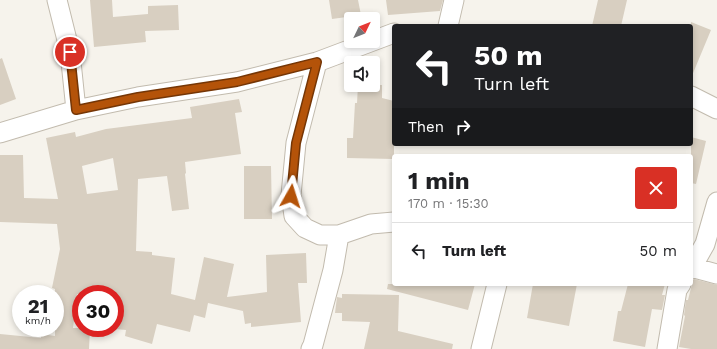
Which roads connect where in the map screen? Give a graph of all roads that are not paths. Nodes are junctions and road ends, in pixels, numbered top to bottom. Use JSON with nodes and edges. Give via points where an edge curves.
{"nodes":[{"id":1,"x":57,"y":0,"type":"edge"},
{"id":2,"x":454,"y":0,"type":"edge"},
{"id":3,"x":448,"y":24,"type":"edge"},
{"id":4,"x":392,"y":35,"type":"edge"},
{"id":5,"x":317,"y":62,"type":"junction"},
{"id":6,"x":693,"y":97,"type":"edge"},
{"id":7,"x":76,"y":110,"type":"junction"},
{"id":8,"x":717,"y":110,"type":"edge"},
{"id":9,"x":0,"y":133,"type":"edge"},
{"id":10,"x":717,"y":202,"type":"edge"},
{"id":11,"x":392,"y":222,"type":"edge"},
{"id":12,"x":339,"y":234,"type":"junction"},
{"id":13,"x":693,"y":266,"type":"edge"},
{"id":14,"x":693,"y":268,"type":"edge"},
{"id":15,"x":717,"y":274,"type":"edge"},
{"id":16,"x":497,"y":286,"type":"edge"},
{"id":17,"x":680,"y":286,"type":"edge"},
{"id":18,"x":311,"y":349,"type":"edge"},
{"id":19,"x":481,"y":349,"type":"edge"},
{"id":20,"x":667,"y":349,"type":"edge"}],
"edges":[{"from":1,"to":7,"type":"street","via":[[70,52]]},
{"from":2,"to":3,"type":"street"},
{"from":4,"to":5,"type":"street"},
{"from":5,"to":7,"type":"street","via":[[237,82],[138,97]]},
{"from":5,"to":12,"type":"street","via":[[296,143],[291,196],[294,216],[305,228],[320,235]]},
{"from":6,"to":8,"type":"street"},
{"from":7,"to":9,"type":"street"},
{"from":10,"to":13,"type":"street","via":[[705,244]]},
{"from":11,"to":12,"type":"street","via":[[371,224]]},
{"from":12,"to":18,"type":"street","via":[[333,270]]},
{"from":14,"to":15,"type":"street"},
{"from":16,"to":19,"type":"street"},
{"from":17,"to":20,"type":"street"}]}
